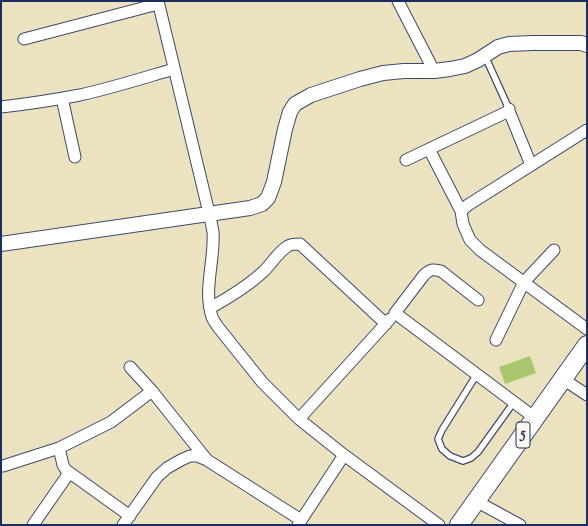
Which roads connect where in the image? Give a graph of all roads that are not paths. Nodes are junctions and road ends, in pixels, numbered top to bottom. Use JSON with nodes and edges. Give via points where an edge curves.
{"nodes":[{"id":1,"x":398,"y":1,"type":"edge"},
{"id":2,"x":158,"y":2,"type":"edge"},
{"id":3,"x":24,"y":38,"type":"dead end"},
{"id":4,"x":587,"y":45,"type":"edge"},
{"id":5,"x":484,"y":56,"type":"junction"},
{"id":6,"x":174,"y":69,"type":"junction"},
{"id":7,"x":434,"y":71,"type":"junction"},
{"id":8,"x":62,"y":98,"type":"junction"},
{"id":9,"x":1,"y":107,"type":"edge"},
{"id":10,"x":509,"y":110,"type":"junction"},
{"id":11,"x":587,"y":130,"type":"edge"},
{"id":12,"x":429,"y":149,"type":"junction"},
{"id":13,"x":75,"y":157,"type":"dead end"},
{"id":14,"x":406,"y":160,"type":"dead end"},
{"id":15,"x":531,"y":165,"type":"junction"},
{"id":16,"x":461,"y":211,"type":"junction"},
{"id":17,"x":210,"y":213,"type":"junction"},
{"id":18,"x":1,"y":244,"type":"edge"},
{"id":19,"x":554,"y":250,"type":"dead end"},
{"id":20,"x":524,"y":282,"type":"junction"},
{"id":21,"x":478,"y":300,"type":"dead end"},
{"id":22,"x":210,"y":308,"type":"junction"},
{"id":23,"x":395,"y":313,"type":"junction"},
{"id":24,"x":386,"y":324,"type":"junction"},
{"id":25,"x":587,"y":329,"type":"edge"},
{"id":26,"x":496,"y":340,"type":"dead end"},
{"id":27,"x":587,"y":345,"type":"edge"},
{"id":28,"x":130,"y":367,"type":"dead end"},
{"id":29,"x":477,"y":374,"type":"junction"},
{"id":30,"x":563,"y":379,"type":"junction"},
{"id":31,"x":152,"y":391,"type":"junction"},
{"id":32,"x":587,"y":395,"type":"edge"},
{"id":33,"x":514,"y":402,"type":"junction"},
{"id":34,"x":535,"y":418,"type":"junction"},
{"id":35,"x":299,"y":419,"type":"junction"},
{"id":36,"x":59,"y":448,"type":"junction"},
{"id":37,"x":344,"y":455,"type":"junction"},
{"id":38,"x":207,"y":460,"type":"junction"},
{"id":39,"x":3,"y":466,"type":"dead end"},
{"id":40,"x":69,"y":472,"type":"junction"},
{"id":41,"x":476,"y":501,"type":"junction"},
{"id":42,"x":130,"y":516,"type":"junction"},
{"id":43,"x":299,"y":522,"type":"edge"},
{"id":44,"x":33,"y":525,"type":"edge"},
{"id":45,"x":123,"y":525,"type":"edge"},
{"id":46,"x":439,"y":525,"type":"edge"},
{"id":47,"x":459,"y":525,"type":"edge"},
{"id":48,"x":520,"y":525,"type":"edge"}],
"edges":[{"from":1,"to":7,"type":"street"},
{"from":2,"to":3,"type":"street"},
{"from":2,"to":6,"type":"street"},
{"from":4,"to":5,"type":"street","via":[[509,44],[498,47]]},
{"from":5,"to":7,"type":"street","via":[[464,66]]},
{"from":5,"to":10,"type":"lane"},
{"from":6,"to":8,"type":"street","via":[[113,87]]},
{"from":6,"to":17,"type":"street"},
{"from":7,"to":17,"type":"street","via":[[404,70],[383,73],[312,95],[295,104],[285,129],[268,198],[262,204],[250,208]]},
{"from":8,"to":9,"type":"street"},
{"from":8,"to":13,"type":"street"},
{"from":10,"to":12,"type":"street"},
{"from":10,"to":15,"type":"street"},
{"from":11,"to":15,"type":"street"},
{"from":12,"to":14,"type":"street"},
{"from":12,"to":16,"type":"street"},
{"from":15,"to":16,"type":"street"},
{"from":16,"to":20,"type":"street","via":[[470,240]]},
{"from":17,"to":18,"type":"street"},
{"from":17,"to":22,"type":"street","via":[[213,232],[208,292]]},
{"from":19,"to":20,"type":"street"},
{"from":20,"to":25,"type":"street"},
{"from":20,"to":26,"type":"street"},
{"from":21,"to":23,"type":"street","via":[[435,269],[424,275]]},
{"from":22,"to":24,"type":"street","via":[[248,285],[288,245],[300,244]]},
{"from":22,"to":35,"type":"street","via":[[212,318],[243,359]]},
{"from":23,"to":24,"type":"street"},
{"from":23,"to":29,"type":"street"},
{"from":24,"to":35,"type":"street"},
{"from":27,"to":30,"type":"highway","number":"5"},
{"from":28,"to":31,"type":"street"},
{"from":29,"to":33,"type":"street"},
{"from":29,"to":33,"type":"lane","via":[[438,439],[442,449],[450,456],[463,461],[471,458]]},
{"from":30,"to":32,"type":"street"},
{"from":30,"to":34,"type":"highway","number":"5"},
{"from":31,"to":36,"type":"street","via":[[111,422]]},
{"from":31,"to":38,"type":"street"},
{"from":33,"to":34,"type":"street"},
{"from":34,"to":41,"type":"highway","number":"5"},
{"from":35,"to":37,"type":"street"},
{"from":36,"to":39,"type":"street"},
{"from":36,"to":40,"type":"street","via":[[63,465]]},
{"from":37,"to":43,"type":"street"},
{"from":37,"to":46,"type":"street"},
{"from":38,"to":42,"type":"street","via":[[190,456],[167,468]]},
{"from":38,"to":43,"type":"street"},
{"from":40,"to":42,"type":"street"},
{"from":40,"to":44,"type":"street"},
{"from":41,"to":47,"type":"highway","number":"5"},
{"from":41,"to":48,"type":"street"},
{"from":42,"to":45,"type":"street"}]}
